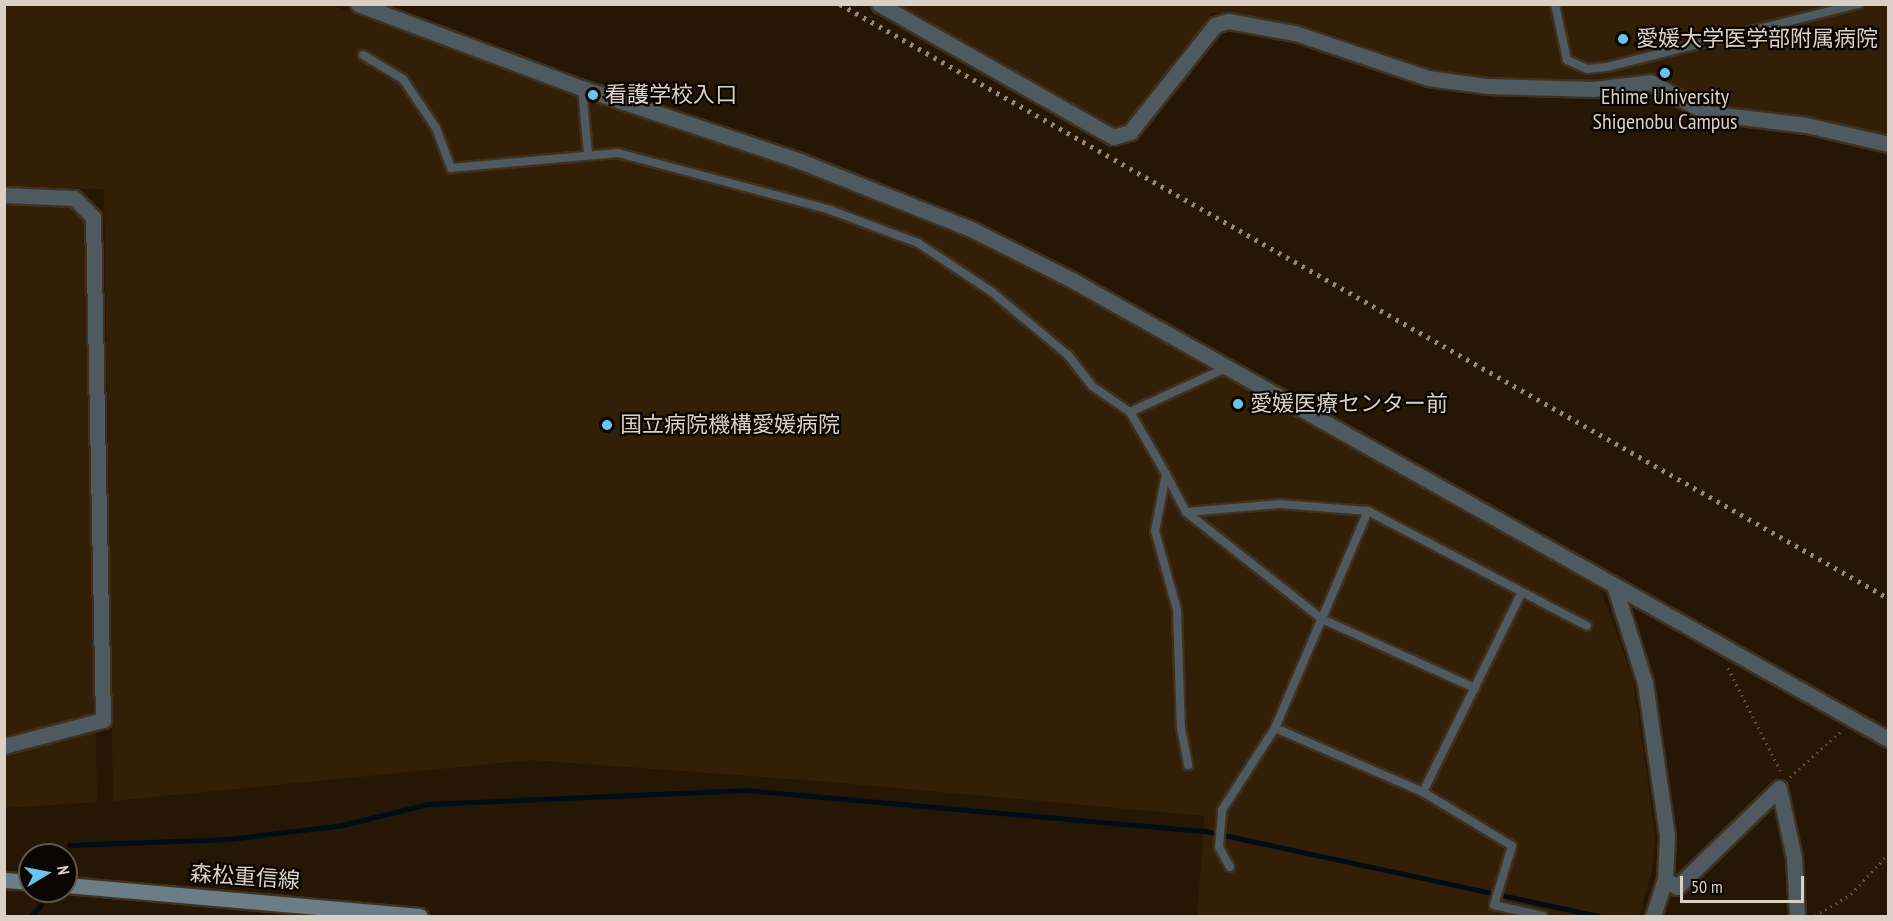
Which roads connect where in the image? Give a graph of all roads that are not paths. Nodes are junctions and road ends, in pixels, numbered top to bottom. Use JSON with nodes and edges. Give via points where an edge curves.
{"nodes":[{"id":1,"x":358,"y":4,"type":"edge"},
{"id":2,"x":879,"y":4,"type":"edge"},
{"id":3,"x":1555,"y":4,"type":"edge"},
{"id":4,"x":1858,"y":4,"type":"edge"},
{"id":5,"x":363,"y":56,"type":"dead end"},
{"id":6,"x":582,"y":88,"type":"junction"},
{"id":7,"x":1888,"y":144,"type":"edge"},
{"id":8,"x":588,"y":154,"type":"junction"},
{"id":9,"x":4,"y":195,"type":"edge"},
{"id":10,"x":1226,"y":368,"type":"junction"},
{"id":11,"x":1130,"y":412,"type":"junction"},
{"id":12,"x":1166,"y":474,"type":"junction"},
{"id":13,"x":1368,"y":511,"type":"junction"},
{"id":14,"x":1186,"y":512,"type":"junction"},
{"id":15,"x":1614,"y":585,"type":"junction"},
{"id":16,"x":1521,"y":594,"type":"junction"},
{"id":17,"x":1322,"y":619,"type":"junction"},
{"id":18,"x":1587,"y":626,"type":"dead end"},
{"id":19,"x":1475,"y":688,"type":"junction"},
{"id":20,"x":1275,"y":728,"type":"junction"},
{"id":21,"x":1888,"y":739,"type":"edge"},
{"id":22,"x":4,"y":746,"type":"edge"},
{"id":23,"x":1188,"y":765,"type":"dead end"},
{"id":24,"x":1423,"y":792,"type":"junction"},
{"id":25,"x":1230,"y":867,"type":"dead end"},
{"id":26,"x":1665,"y":879,"type":"junction"},
{"id":27,"x":78,"y":886,"type":"edge"},
{"id":28,"x":420,"y":916,"type":"edge"},
{"id":29,"x":1543,"y":916,"type":"edge"},
{"id":30,"x":1653,"y":916,"type":"edge"},
{"id":31,"x":1797,"y":916,"type":"edge"}],
"edges":[{"from":1,"to":6,"type":"street"},
{"from":2,"to":7,"type":"street","via":[[1113,137],[1130,132],[1215,24],[1228,21],[1295,33],[1428,78],[1488,86],[1594,89],[1650,82],[1707,113],[1806,125]]},
{"from":3,"to":4,"type":"lane","via":[[1567,60],[1587,69],[1607,68]]},
{"from":5,"to":8,"type":"lane","via":[[403,79],[436,128],[451,168]]},
{"from":6,"to":8,"type":"lane"},
{"from":6,"to":10,"type":"street","via":[[800,161],[973,230],[1072,280]]},
{"from":8,"to":11,"type":"lane","via":[[618,153],[713,176],[830,210],[918,243],[992,292],[1068,355],[1092,386]]},
{"from":9,"to":22,"type":"street","via":[[74,198],[93,218],[103,720]]},
{"from":10,"to":11,"type":"lane"},
{"from":10,"to":15,"type":"street"},
{"from":11,"to":12,"type":"lane"},
{"from":12,"to":14,"type":"lane"},
{"from":12,"to":23,"type":"lane","via":[[1155,531],[1177,610],[1181,728]]},
{"from":13,"to":14,"type":"lane","via":[[1280,504]]},
{"from":13,"to":16,"type":"lane"},
{"from":13,"to":17,"type":"lane"},
{"from":14,"to":17,"type":"lane"},
{"from":15,"to":21,"type":"street"},
{"from":15,"to":26,"type":"street","via":[[1636,650],[1650,713],[1667,836]]},
{"from":16,"to":18,"type":"lane"},
{"from":16,"to":19,"type":"lane"},
{"from":17,"to":19,"type":"lane"},
{"from":17,"to":20,"type":"lane"},
{"from":19,"to":24,"type":"lane"},
{"from":20,"to":24,"type":"lane"},
{"from":20,"to":25,"type":"lane","via":[[1222,810],[1219,847]]},
{"from":24,"to":29,"type":"lane","via":[[1512,846],[1494,905]]},
{"from":26,"to":30,"type":"street"},
{"from":26,"to":31,"type":"street","via":[[1677,886],[1779,788],[1794,858]]},
{"from":27,"to":28,"type":"main road","name":"森松重信線"}]}
